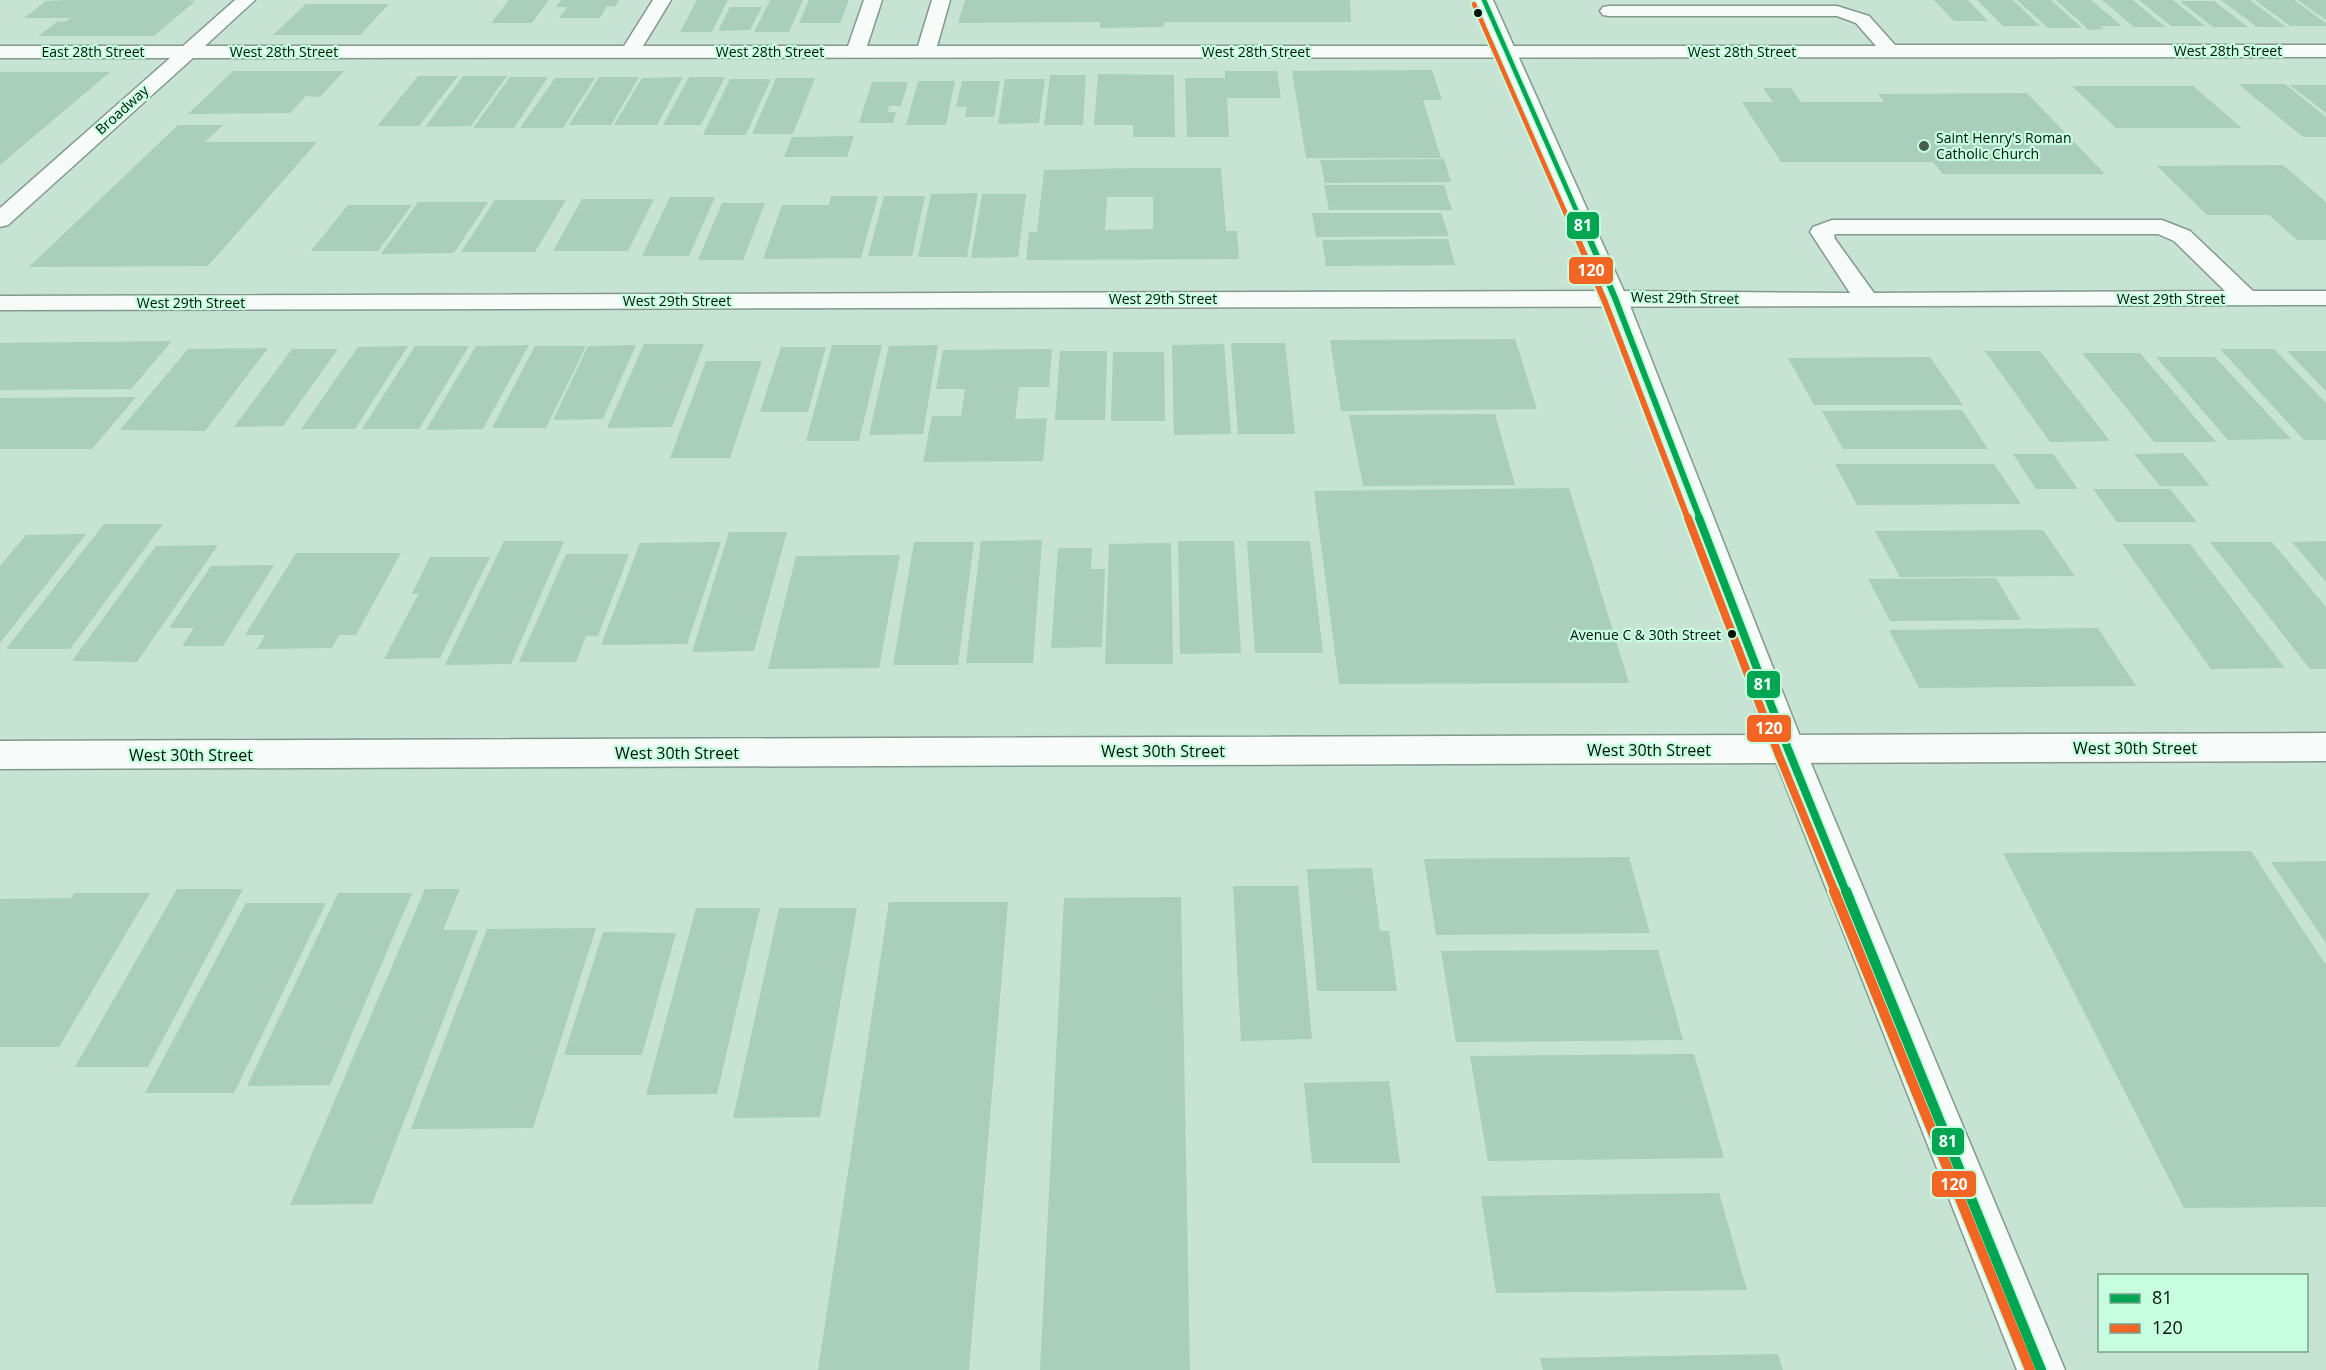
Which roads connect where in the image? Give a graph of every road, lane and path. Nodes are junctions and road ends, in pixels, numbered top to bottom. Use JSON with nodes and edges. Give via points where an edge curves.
{"nodes":[{"id":1,"x":246,"y":0,"type":"edge"},
{"id":2,"x":662,"y":0,"type":"edge"},
{"id":3,"x":873,"y":0,"type":"edge"},
{"id":4,"x":941,"y":0,"type":"edge"},
{"id":5,"x":1484,"y":0,"type":"edge"},
{"id":6,"x":1609,"y":11,"type":"dead end"},
{"id":7,"x":630,"y":51,"type":"junction"},
{"id":8,"x":2326,"y":51,"type":"edge"},
{"id":9,"x":0,"y":52,"type":"edge"},
{"id":10,"x":185,"y":52,"type":"junction"},
{"id":11,"x":855,"y":52,"type":"junction"},
{"id":12,"x":926,"y":52,"type":"junction"},
{"id":13,"x":1506,"y":52,"type":"junction"},
{"id":14,"x":1890,"y":52,"type":"junction"},
{"id":15,"x":0,"y":220,"type":"edge"},
{"id":16,"x":1615,"y":298,"type":"junction"},
{"id":17,"x":2246,"y":298,"type":"junction"},
{"id":18,"x":2326,"y":298,"type":"edge"},
{"id":19,"x":1867,"y":300,"type":"junction"},
{"id":20,"x":0,"y":303,"type":"edge"},
{"id":21,"x":2326,"y":747,"type":"edge"},
{"id":22,"x":1788,"y":749,"type":"junction"},
{"id":23,"x":0,"y":755,"type":"edge"},
{"id":24,"x":2041,"y":1370,"type":"edge"}],
"edges":[{"from":1,"to":10,"type":"street","name":"Broadway"},
{"from":2,"to":7,"type":"street"},
{"from":3,"to":11,"type":"street"},
{"from":4,"to":12,"type":"street"},
{"from":5,"to":13,"type":"street"},
{"from":6,"to":14,"type":"street","via":[[1852,13],[1862,16]]},
{"from":7,"to":10,"type":"street","name":"West 28th Street"},
{"from":7,"to":11,"type":"street","name":"West 28th Street"},
{"from":8,"to":14,"type":"street","name":"West 28th Street"},
{"from":9,"to":10,"type":"street","name":"East 28th Street"},
{"from":10,"to":15,"type":"street","name":"Broadway"},
{"from":11,"to":12,"type":"street","name":"West 28th Street"},
{"from":12,"to":13,"type":"street","name":"West 28th Street"},
{"from":13,"to":14,"type":"street","name":"West 28th Street"},
{"from":13,"to":16,"type":"street"},
{"from":16,"to":19,"type":"street","name":"West 29th Street"},
{"from":16,"to":20,"type":"street","name":"West 29th Street"},
{"from":16,"to":22,"type":"street"},
{"from":17,"to":18,"type":"street","name":"West 29th Street"},
{"from":17,"to":19,"type":"street","name":"West 29th Street"},
{"from":17,"to":19,"type":"street","via":[[2181,236],[2162,226],[1832,228],[1821,232]]},
{"from":21,"to":22,"type":"street","name":"West 30th Street"},
{"from":22,"to":23,"type":"street","name":"West 30th Street"},
{"from":22,"to":24,"type":"street"}]}
